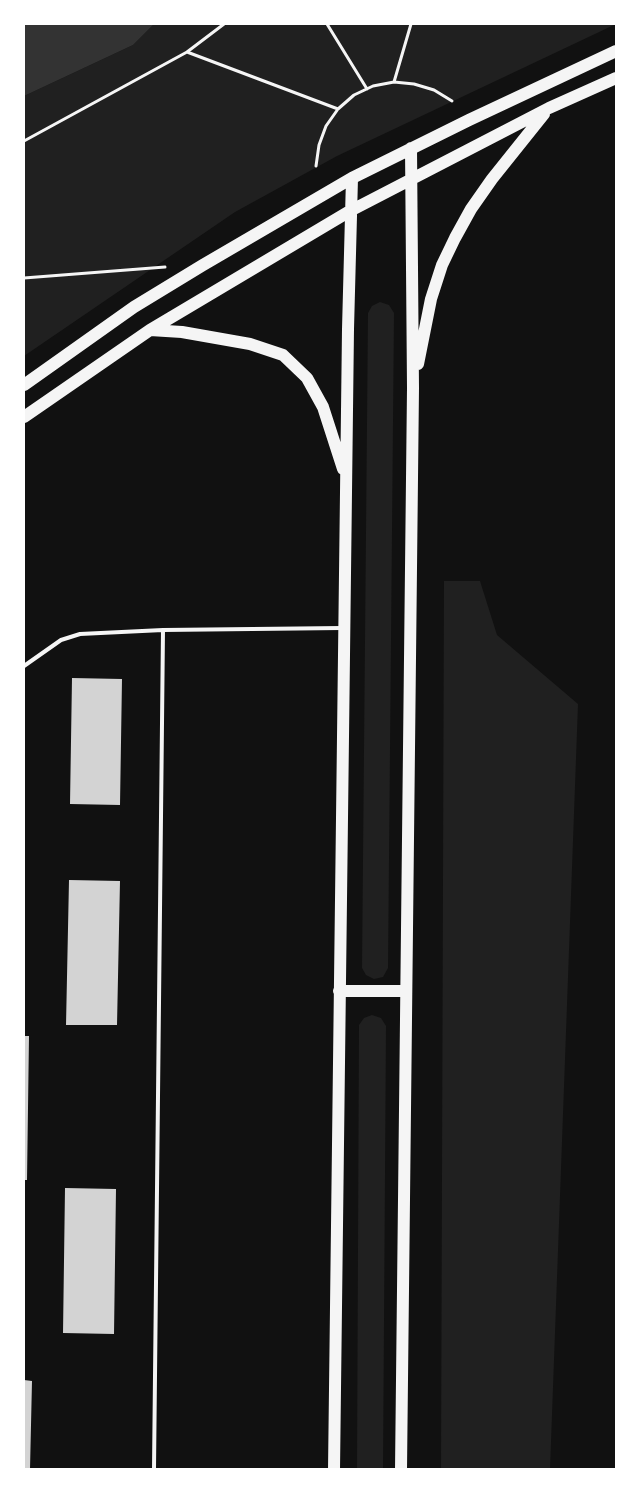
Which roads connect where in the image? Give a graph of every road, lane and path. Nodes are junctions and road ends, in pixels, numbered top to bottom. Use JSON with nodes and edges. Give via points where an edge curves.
{"nodes":[{"id":1,"x":224,"y":24,"type":"edge"},
{"id":2,"x":327,"y":24,"type":"edge"},
{"id":3,"x":411,"y":24,"type":"edge"},
{"id":4,"x":616,"y":51,"type":"edge"},
{"id":5,"x":187,"y":52,"type":"junction"},
{"id":6,"x":616,"y":78,"type":"edge"},
{"id":7,"x":394,"y":82,"type":"junction"},
{"id":8,"x":367,"y":89,"type":"junction"},
{"id":9,"x":452,"y":101,"type":"dead end"},
{"id":10,"x":549,"y":108,"type":"junction"},
{"id":11,"x":338,"y":109,"type":"junction"},
{"id":12,"x":24,"y":141,"type":"edge"},
{"id":13,"x":411,"y":148,"type":"junction"},
{"id":14,"x":316,"y":166,"type":"dead end"},
{"id":15,"x":352,"y":178,"type":"junction"},
{"id":16,"x":410,"y":179,"type":"junction"},
{"id":17,"x":350,"y":212,"type":"junction"},
{"id":18,"x":173,"y":267,"type":"dead end"},
{"id":19,"x":24,"y":278,"type":"edge"},
{"id":20,"x":150,"y":330,"type":"junction"},
{"id":21,"x":24,"y":385,"type":"edge"},
{"id":22,"x":412,"y":388,"type":"junction"},
{"id":23,"x":24,"y":417,"type":"edge"},
{"id":24,"x":346,"y":478,"type":"junction"},
{"id":25,"x":344,"y":628,"type":"junction"},
{"id":26,"x":163,"y":630,"type":"junction"},
{"id":27,"x":24,"y":666,"type":"edge"},
{"id":28,"x":339,"y":991,"type":"junction"},
{"id":29,"x":404,"y":991,"type":"junction"},
{"id":30,"x":154,"y":1469,"type":"edge"},
{"id":31,"x":334,"y":1469,"type":"edge"},
{"id":32,"x":401,"y":1469,"type":"edge"}],
"edges":[{"from":1,"to":5,"type":"path"},
{"from":2,"to":8,"type":"path"},
{"from":3,"to":7,"type":"path"},
{"from":4,"to":13,"type":"main road"},
{"from":5,"to":11,"type":"path"},
{"from":5,"to":12,"type":"path"},
{"from":6,"to":10,"type":"main road"},
{"from":7,"to":8,"type":"path"},
{"from":7,"to":9,"type":"path","via":[[434,90]]},
{"from":8,"to":11,"type":"path"},
{"from":10,"to":16,"type":"main road"},
{"from":10,"to":22,"type":"main road","via":[[498,171],[455,238],[431,299]]},
{"from":11,"to":14,"type":"path","via":[[326,126]]},
{"from":13,"to":15,"type":"main road"},
{"from":13,"to":16,"type":"main road"},
{"from":15,"to":17,"type":"main road"},
{"from":15,"to":21,"type":"main road","via":[[202,264],[134,307]]},
{"from":16,"to":17,"type":"main road"},
{"from":16,"to":22,"type":"main road"},
{"from":17,"to":20,"type":"main road"},
{"from":17,"to":24,"type":"main road"},
{"from":18,"to":19,"type":"path"},
{"from":20,"to":23,"type":"main road"},
{"from":20,"to":24,"type":"main road","via":[[250,344],[284,355],[307,378],[323,407]]},
{"from":22,"to":29,"type":"main road"},
{"from":24,"to":25,"type":"main road"},
{"from":25,"to":26,"type":"lane"},
{"from":25,"to":28,"type":"main road"},
{"from":26,"to":27,"type":"lane","via":[[80,634],[61,640]]},
{"from":26,"to":30,"type":"lane"},
{"from":28,"to":29,"type":"main road"},
{"from":28,"to":31,"type":"main road"},
{"from":29,"to":32,"type":"main road"}]}
